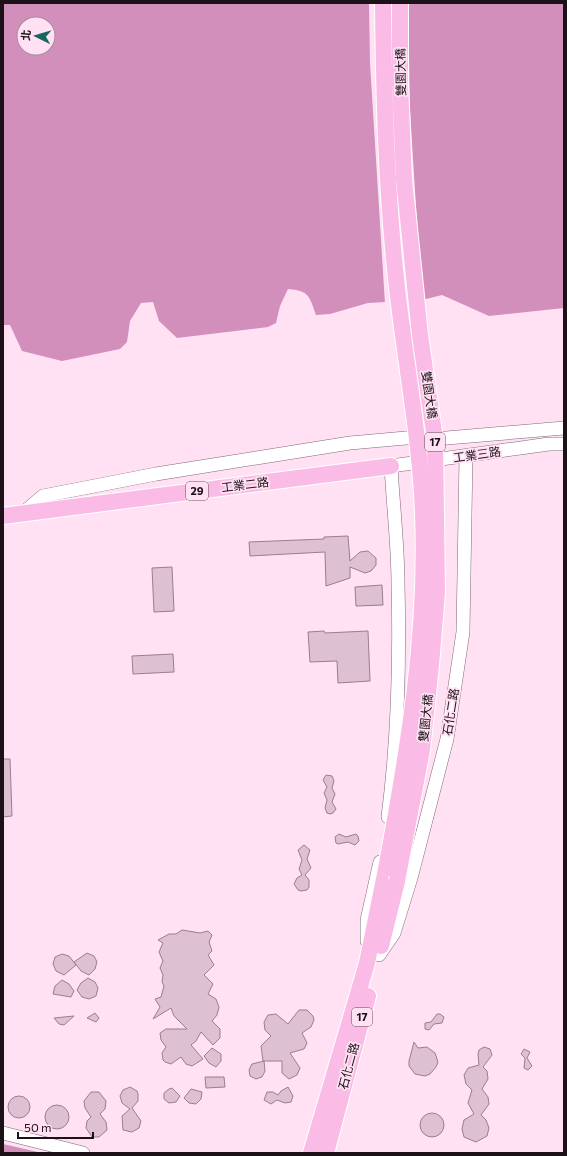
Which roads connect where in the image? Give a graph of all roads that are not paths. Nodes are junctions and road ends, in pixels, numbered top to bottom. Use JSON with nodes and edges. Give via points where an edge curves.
{"nodes":[{"id":1,"x":383,"y":3,"type":"edge"},
{"id":2,"x":400,"y":3,"type":"edge"},
{"id":3,"x":564,"y":428,"type":"edge"},
{"id":4,"x":417,"y":437,"type":"junction"},
{"id":5,"x":435,"y":439,"type":"junction"},
{"id":6,"x":564,"y":444,"type":"edge"},
{"id":7,"x":466,"y":457,"type":"junction"},
{"id":8,"x":391,"y":466,"type":"junction"},
{"id":9,"x":23,"y":513,"type":"junction"},
{"id":10,"x":3,"y":516,"type":"edge"},
{"id":11,"x":391,"y":875,"type":"junction"},
{"id":12,"x":373,"y":959,"type":"junction"},
{"id":13,"x":3,"y":1133,"type":"edge"},
{"id":14,"x":83,"y":1153,"type":"edge"},
{"id":15,"x":311,"y":1153,"type":"edge"},
{"id":16,"x":326,"y":1153,"type":"edge"}],
"edges":[{"from":1,"to":4,"type":"main road","name":"雙園大橋","number":"17","bridge":true,"via":[[387,172],[402,335]]},
{"from":2,"to":5,"type":"main road","name":"雙園大橋","number":"17","bridge":true,"via":[[404,179],[420,335]]},
{"from":3,"to":5,"type":"street"},
{"from":4,"to":9,"type":"street","via":[[350,443],[156,474],[43,496]]},
{"from":4,"to":11,"type":"main road","name":"雙園大橋","number":"17","bridge":true,"via":[[423,513],[423,598],[417,685]]},
{"from":5,"to":11,"type":"main road","name":"雙園大橋","number":"17","bridge":true,"via":[[437,592],[432,665],[422,750]]},
{"from":6,"to":7,"type":"street","name":"工業三路"},
{"from":7,"to":8,"type":"street","name":"工業三路"},
{"from":7,"to":12,"type":"street","name":"石化二路","via":[[463,632],[447,739],[394,933]]},
{"from":8,"to":9,"type":"main road","name":"工業二路","number":"29"},
{"from":8,"to":12,"type":"street","name":"石化二路","via":[[398,583],[399,692],[395,764],[387,828],[367,920]]},
{"from":9,"to":10,"type":"main road","name":"工業二路","number":"29"},
{"from":11,"to":12,"type":"main road","name":"石化二路","number":"17"},
{"from":12,"to":15,"type":"main road","name":"石化二路","number":"17"},
{"from":12,"to":16,"type":"main road","name":"石化二路","number":"17"},
{"from":13,"to":14,"type":"street"}]}
